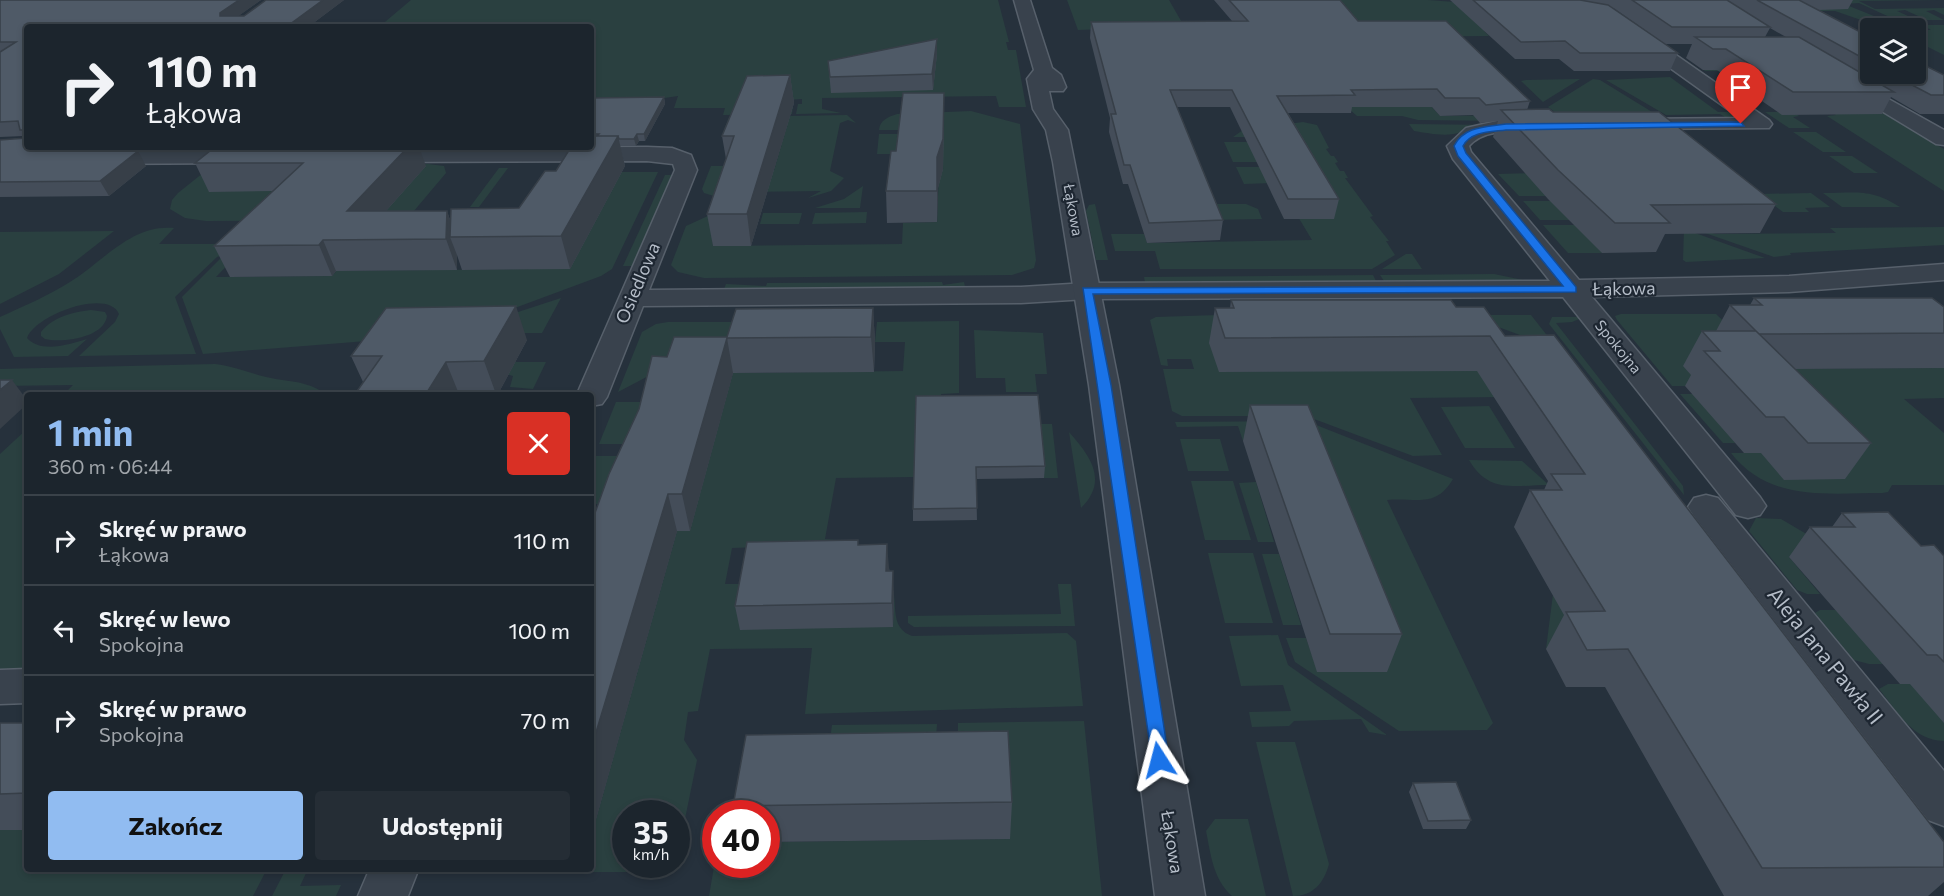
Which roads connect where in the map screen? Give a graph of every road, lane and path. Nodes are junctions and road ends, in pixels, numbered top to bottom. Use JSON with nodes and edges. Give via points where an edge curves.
{"nodes":[{"id":1,"x":1022,"y":0,"type":"edge"},
{"id":2,"x":1625,"y":27,"type":"edge"},
{"id":3,"x":1658,"y":51,"type":"junction"},
{"id":4,"x":1694,"y":51,"type":"edge"},
{"id":5,"x":1832,"y":73,"type":"edge"},
{"id":6,"x":1609,"y":125,"type":"edge"},
{"id":7,"x":1565,"y":126,"type":"edge"},
{"id":8,"x":1944,"y":139,"type":"edge"},
{"id":9,"x":66,"y":150,"type":"edge"},
{"id":10,"x":360,"y":155,"type":"edge"},
{"id":11,"x":268,"y":156,"type":"edge"},
{"id":12,"x":1944,"y":272,"type":"edge"},
{"id":13,"x":1572,"y":290,"type":"junction"},
{"id":14,"x":1087,"y":291,"type":"junction"},
{"id":15,"x":632,"y":298,"type":"junction"},
{"id":16,"x":593,"y":392,"type":"edge"},
{"id":17,"x":1748,"y":506,"type":"dead end"},
{"id":18,"x":1706,"y":507,"type":"dead end"},
{"id":19,"x":24,"y":686,"type":"edge"},
{"id":20,"x":0,"y":687,"type":"edge"},
{"id":21,"x":1944,"y":805,"type":"edge"},
{"id":22,"x":393,"y":872,"type":"edge"},
{"id":23,"x":383,"y":896,"type":"edge"},
{"id":24,"x":1180,"y":896,"type":"edge"}],
"edges":[{"from":1,"to":14,"type":"street","name":"Łąkowa","via":[[1043,70],[1037,79],[1043,109],[1057,130]]},
{"from":2,"to":3,"type":"street"},
{"from":3,"to":4,"type":"street"},
{"from":3,"to":6,"type":"street","via":[[1762,124]]},
{"from":5,"to":8,"type":"street"},
{"from":7,"to":13,"type":"street","name":"Spokojna","via":[[1484,129],[1468,135],[1458,146]]},
{"from":9,"to":11,"type":"street","via":[[82,157]]},
{"from":10,"to":15,"type":"street","name":"Osiedlowa","via":[[672,155],[683,160],[686,170]]},
{"from":12,"to":13,"type":"street","name":"Łąkowa","via":[[1788,284]]},
{"from":13,"to":14,"type":"street","name":"Łąkowa"},
{"from":13,"to":17,"type":"street","name":"Spokojna"},
{"from":14,"to":15,"type":"street"},
{"from":14,"to":24,"type":"street","name":"Łąkowa"},
{"from":15,"to":16,"type":"street","name":"Osiedlowa"},
{"from":18,"to":21,"type":"street","name":"Aleja Jana Pawła II"},
{"from":19,"to":20,"type":"street"},
{"from":22,"to":23,"type":"street"}]}
